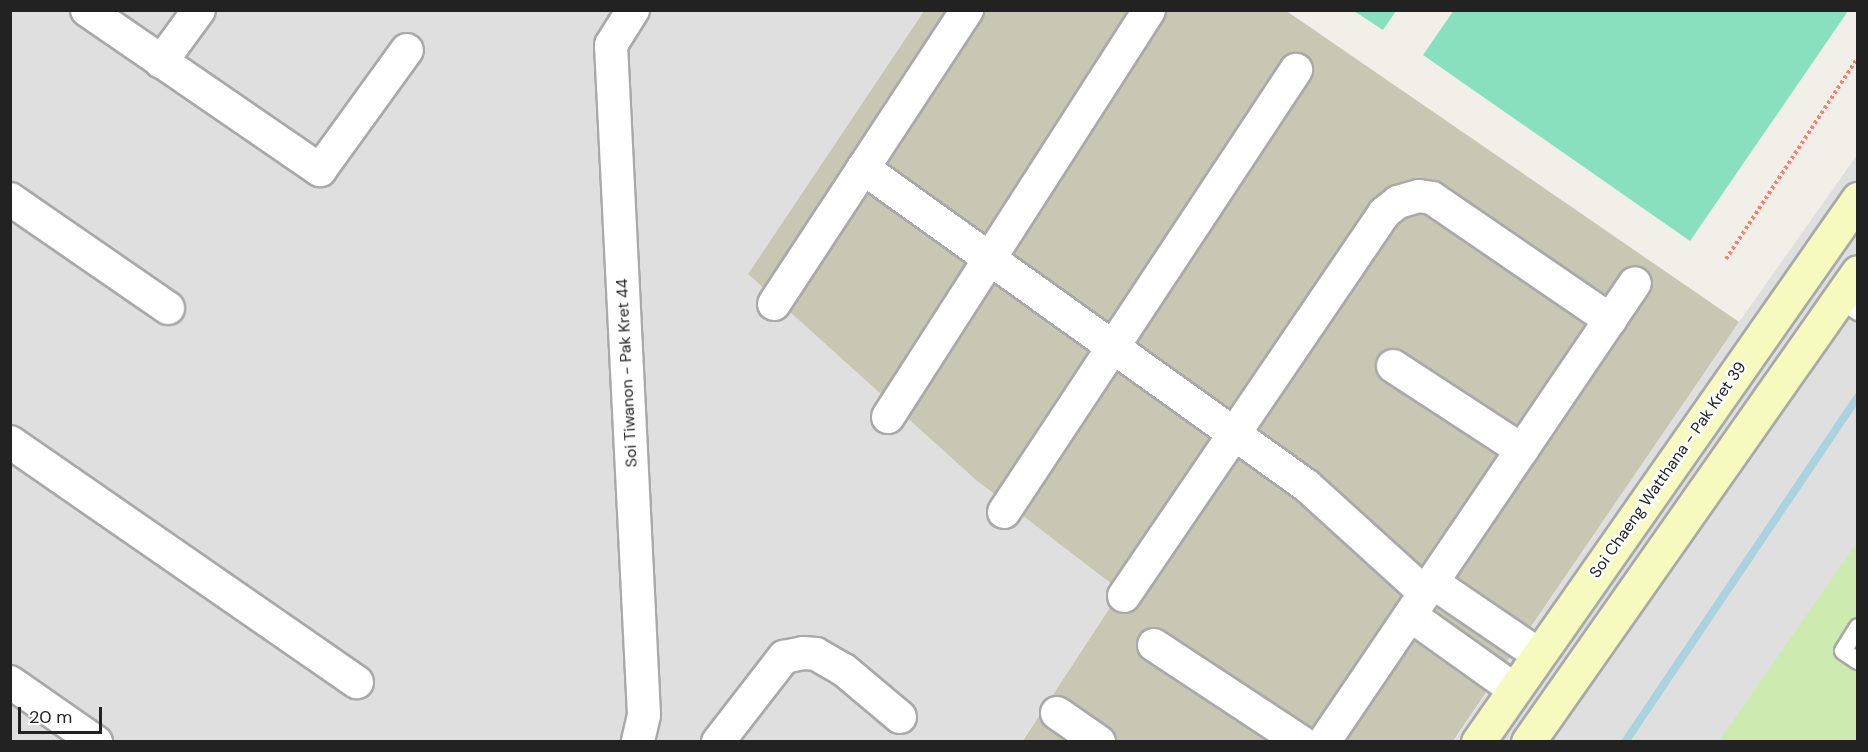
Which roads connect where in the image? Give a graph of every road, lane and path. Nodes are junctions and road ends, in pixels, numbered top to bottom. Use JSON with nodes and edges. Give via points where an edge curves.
{"nodes":[{"id":1,"x":87,"y":10,"type":"edge"},
{"id":2,"x":199,"y":10,"type":"edge"},
{"id":3,"x":604,"y":10,"type":"edge"},
{"id":4,"x":633,"y":10,"type":"edge"},
{"id":5,"x":967,"y":10,"type":"edge"},
{"id":6,"x":1149,"y":10,"type":"edge"},
{"id":7,"x":610,"y":45,"type":"junction"},
{"id":8,"x":407,"y":50,"type":"dead end"},
{"id":9,"x":1857,"y":57,"type":"edge"},
{"id":10,"x":162,"y":62,"type":"junction"},
{"id":11,"x":1296,"y":70,"type":"dead end"},
{"id":12,"x":863,"y":168,"type":"junction"},
{"id":13,"x":10,"y":199,"type":"edge"},
{"id":14,"x":1857,"y":199,"type":"edge"},
{"id":15,"x":990,"y":259,"type":"junction"},
{"id":16,"x":1726,"y":259,"type":"dead end"},
{"id":17,"x":1857,"y":272,"type":"edge"},
{"id":18,"x":1635,"y":283,"type":"dead end"},
{"id":19,"x":774,"y":304,"type":"dead end"},
{"id":20,"x":1848,"y":306,"type":"edge"},
{"id":21,"x":168,"y":308,"type":"dead end"},
{"id":22,"x":1610,"y":320,"type":"junction"},
{"id":23,"x":1113,"y":347,"type":"junction"},
{"id":24,"x":1393,"y":366,"type":"dead end"},
{"id":25,"x":888,"y":417,"type":"dead end"},
{"id":26,"x":1234,"y":434,"type":"junction"},
{"id":27,"x":10,"y":442,"type":"edge"},
{"id":28,"x":1522,"y":450,"type":"junction"},
{"id":29,"x":1004,"y":512,"type":"dead end"},
{"id":30,"x":1124,"y":596,"type":"dead end"},
{"id":31,"x":1423,"y":597,"type":"junction"},
{"id":32,"x":1857,"y":627,"type":"edge"},
{"id":33,"x":1154,"y":645,"type":"dead end"},
{"id":34,"x":1539,"y":655,"type":"junction"},
{"id":35,"x":1857,"y":661,"type":"edge"},
{"id":36,"x":10,"y":682,"type":"edge"},
{"id":37,"x":357,"y":682,"type":"dead end"},
{"id":38,"x":1515,"y":690,"type":"junction"},
{"id":39,"x":1057,"y":713,"type":"dead end"},
{"id":40,"x":900,"y":717,"type":"dead end"},
{"id":41,"x":96,"y":741,"type":"edge"},
{"id":42,"x":638,"y":741,"type":"edge"},
{"id":43,"x":718,"y":741,"type":"edge"},
{"id":44,"x":1099,"y":741,"type":"edge"},
{"id":45,"x":1301,"y":741,"type":"edge"},
{"id":46,"x":1324,"y":741,"type":"edge"},
{"id":47,"x":1479,"y":741,"type":"edge"},
{"id":48,"x":1528,"y":741,"type":"edge"}],
"edges":[{"from":1,"to":10,"type":"street"},
{"from":2,"to":10,"type":"street"},
{"from":3,"to":7,"type":"street","name":"Soi Tiwanon - Pak Kret 44"},
{"from":4,"to":7,"type":"street"},
{"from":5,"to":12,"type":"street"},
{"from":6,"to":15,"type":"street"},
{"from":7,"to":42,"type":"street","name":"Soi Tiwanon - Pak Kret 44","via":[[644,715]]},
{"from":8,"to":10,"type":"street","via":[[320,170]]},
{"from":9,"to":16,"type":"path"},
{"from":11,"to":23,"type":"street"},
{"from":12,"to":15,"type":"street"},
{"from":12,"to":19,"type":"street"},
{"from":13,"to":21,"type":"street"},
{"from":14,"to":34,"type":"main road","name":"Soi Chaeng Watthana - Pak Kret 39"},
{"from":15,"to":23,"type":"street"},
{"from":15,"to":25,"type":"street"},
{"from":17,"to":20,"type":"main road"},
{"from":18,"to":22,"type":"street"},
{"from":20,"to":48,"type":"main road"},
{"from":22,"to":26,"type":"street","via":[[1432,198],[1419,196],[1398,202],[1384,213]]},
{"from":22,"to":28,"type":"street"},
{"from":23,"to":26,"type":"street"},
{"from":23,"to":29,"type":"street"},
{"from":24,"to":28,"type":"street"},
{"from":26,"to":30,"type":"street"},
{"from":26,"to":31,"type":"street","via":[[1307,486]]},
{"from":27,"to":37,"type":"street"},
{"from":28,"to":31,"type":"street"},
{"from":31,"to":34,"type":"street"},
{"from":31,"to":38,"type":"street"},
{"from":31,"to":46,"type":"street"},
{"from":32,"to":35,"type":"lane","via":[[1843,651]]},
{"from":33,"to":45,"type":"street"},
{"from":34,"to":38,"type":"main road","name":"Soi Chaeng Watthana - Pak Kret 39"},
{"from":36,"to":41,"type":"street"},
{"from":38,"to":47,"type":"main road","name":"Soi Chaeng Watthana - Pak Kret 39"},
{"from":39,"to":44,"type":"street"},
{"from":40,"to":43,"type":"street","via":[[844,670],[816,654],[803,652],[784,657]]}]}
